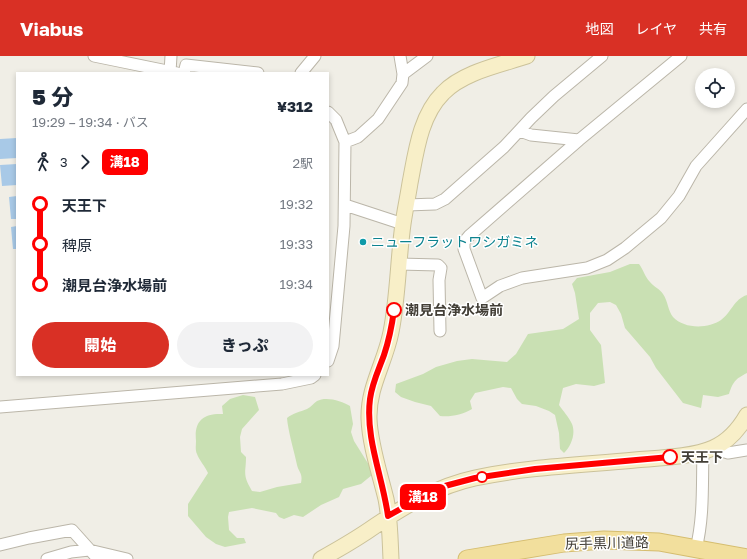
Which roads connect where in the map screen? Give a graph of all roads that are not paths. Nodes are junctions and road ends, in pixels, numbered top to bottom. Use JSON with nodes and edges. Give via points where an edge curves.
{"nodes":[{"id":1,"x":94,"y":56,"type":"edge"},
{"id":2,"x":171,"y":56,"type":"edge"},
{"id":3,"x":314,"y":56,"type":"edge"},
{"id":4,"x":400,"y":56,"type":"edge"},
{"id":5,"x":427,"y":56,"type":"edge"},
{"id":6,"x":527,"y":56,"type":"edge"},
{"id":7,"x":602,"y":56,"type":"edge"},
{"id":8,"x":681,"y":56,"type":"edge"},
{"id":9,"x":173,"y":72,"type":"edge"},
{"id":10,"x":184,"y":72,"type":"edge"},
{"id":11,"x":249,"y":72,"type":"edge"},
{"id":12,"x":302,"y":72,"type":"edge"},
{"id":13,"x":403,"y":74,"type":"junction"},
{"id":14,"x":747,"y":109,"type":"edge"},
{"id":15,"x":329,"y":113,"type":"edge"},
{"id":16,"x":520,"y":131,"type":"junction"},
{"id":17,"x":579,"y":140,"type":"junction"},
{"id":18,"x":345,"y":142,"type":"junction"},
{"id":19,"x":345,"y":205,"type":"junction"},
{"id":20,"x":407,"y":205,"type":"junction"},
{"id":21,"x":403,"y":224,"type":"junction"},
{"id":22,"x":399,"y":264,"type":"junction"},
{"id":23,"x":440,"y":331,"type":"dead end"},
{"id":24,"x":329,"y":358,"type":"edge"},
{"id":25,"x":314,"y":376,"type":"edge"},
{"id":26,"x":0,"y":407,"type":"edge"},
{"id":27,"x":747,"y":415,"type":"edge"},
{"id":28,"x":708,"y":450,"type":"junction"},
{"id":29,"x":747,"y":450,"type":"edge"},
{"id":30,"x":388,"y":516,"type":"junction"},
{"id":31,"x":0,"y":545,"type":"edge"},
{"id":32,"x":696,"y":548,"type":"junction"},
{"id":33,"x":89,"y":550,"type":"junction"},
{"id":34,"x":747,"y":558,"type":"edge"},
{"id":35,"x":47,"y":559,"type":"edge"},
{"id":36,"x":98,"y":559,"type":"edge"},
{"id":37,"x":127,"y":559,"type":"edge"},
{"id":38,"x":321,"y":559,"type":"edge"},
{"id":39,"x":391,"y":559,"type":"edge"},
{"id":40,"x":467,"y":559,"type":"edge"}],
"edges":[{"from":1,"to":9,"type":"street"},
{"from":2,"to":9,"type":"street"},
{"from":3,"to":12,"type":"street"},
{"from":4,"to":13,"type":"street"},
{"from":5,"to":13,"type":"street"},
{"from":6,"to":20,"type":"street","via":[[471,75],[453,84],[433,105],[425,120],[416,150]]},
{"from":7,"to":16,"type":"street","via":[[554,96]]},
{"from":8,"to":17,"type":"street"},
{"from":10,"to":11,"type":"street","via":[[186,65]]},
{"from":13,"to":18,"type":"street","via":[[402,83],[378,119],[358,137]]},
{"from":14,"to":17,"type":"street","via":[[696,166],[679,196],[661,218],[625,248],[607,260],[586,268],[522,278],[500,286],[482,298],[464,249],[464,242]]},
{"from":15,"to":18,"type":"street","via":[[336,120]]},
{"from":16,"to":17,"type":"street","via":[[532,135]]},
{"from":16,"to":20,"type":"street","via":[[445,199],[435,204]]},
{"from":18,"to":19,"type":"street"},
{"from":19,"to":21,"type":"street"},
{"from":19,"to":24,"type":"street","via":[[333,346]]},
{"from":20,"to":21,"type":"street"},
{"from":21,"to":22,"type":"street"},
{"from":22,"to":23,"type":"street","via":[[438,265],[441,268]]},
{"from":22,"to":30,"type":"street","via":[[391,334],[373,387],[370,407],[370,433]]},
{"from":25,"to":26,"type":"street","via":[[282,384]]},
{"from":27,"to":28,"type":"street","via":[[732,435]]},
{"from":28,"to":29,"type":"street","via":[[728,453]]},
{"from":28,"to":30,"type":"street","via":[[665,458],[535,469],[475,478],[441,487]]},
{"from":28,"to":32,"type":"street","via":[[701,530]]},
{"from":30,"to":38,"type":"street"},
{"from":30,"to":39,"type":"street"},
{"from":31,"to":33,"type":"street","via":[[72,530]]},
{"from":32,"to":34,"type":"main road","name":"尻手黒川道路"},
{"from":32,"to":40,"type":"main road","name":"尻手黒川道路","via":[[659,542],[604,540],[564,543]]},
{"from":33,"to":35,"type":"street"},
{"from":33,"to":36,"type":"street"},
{"from":33,"to":37,"type":"street"}]}
